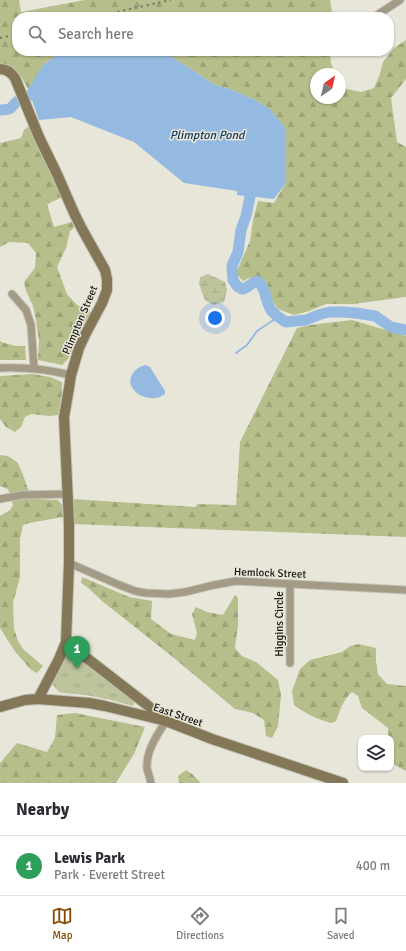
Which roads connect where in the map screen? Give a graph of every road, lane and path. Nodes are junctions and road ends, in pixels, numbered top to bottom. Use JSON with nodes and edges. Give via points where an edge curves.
{"nodes":[{"id":1,"x":400,"y":0,"type":"edge"},
{"id":2,"x":382,"y":12,"type":"edge"},
{"id":3,"x":0,"y":69,"type":"edge"},
{"id":4,"x":12,"y":294,"type":"dead end"},
{"id":5,"x":0,"y":368,"type":"edge"},
{"id":6,"x":34,"y":368,"type":"junction"},
{"id":7,"x":71,"y":375,"type":"junction"},
{"id":8,"x":68,"y":494,"type":"junction"},
{"id":9,"x":0,"y":499,"type":"edge"},
{"id":10,"x":69,"y":563,"type":"junction"},
{"id":11,"x":290,"y":584,"type":"junction"},
{"id":12,"x":406,"y":590,"type":"edge"},
{"id":13,"x":66,"y":642,"type":"junction"},
{"id":14,"x":290,"y":663,"type":"dead end"},
{"id":15,"x":38,"y":698,"type":"junction"},
{"id":16,"x":0,"y":707,"type":"edge"},
{"id":17,"x":166,"y":721,"type":"junction"},
{"id":18,"x":151,"y":783,"type":"edge"},
{"id":19,"x":343,"y":783,"type":"edge"}],
"edges":[{"from":1,"to":2,"type":"street"},
{"from":3,"to":7,"type":"street","name":"Plimpton Street","via":[[8,70],[12,74],[77,218],[105,270],[107,290],[79,348]]},
{"from":4,"to":6,"type":"street","via":[[26,310],[31,325]]},
{"from":5,"to":6,"type":"street"},
{"from":6,"to":7,"type":"street"},
{"from":7,"to":8,"type":"street","name":"Plimpton Street","via":[[64,417]]},
{"from":8,"to":9,"type":"street","via":[[22,495]]},
{"from":8,"to":10,"type":"street","name":"Plimpton Street"},
{"from":10,"to":11,"type":"street","name":"Hemlock Street","via":[[117,584],[146,593],[185,592],[236,581]]},
{"from":10,"to":13,"type":"street","name":"Plimpton Street"},
{"from":11,"to":12,"type":"street","name":"Hemlock Street"},
{"from":11,"to":14,"type":"street","name":"Higgins Circle"},
{"from":13,"to":15,"type":"street","name":"Plimpton Street"},
{"from":13,"to":17,"type":"street"},
{"from":15,"to":16,"type":"street","name":"East Street"},
{"from":15,"to":17,"type":"street","name":"East Street","via":[[89,703]]},
{"from":17,"to":18,"type":"street","via":[[150,749],[147,769]]},
{"from":17,"to":19,"type":"street","name":"East Street"}]}
